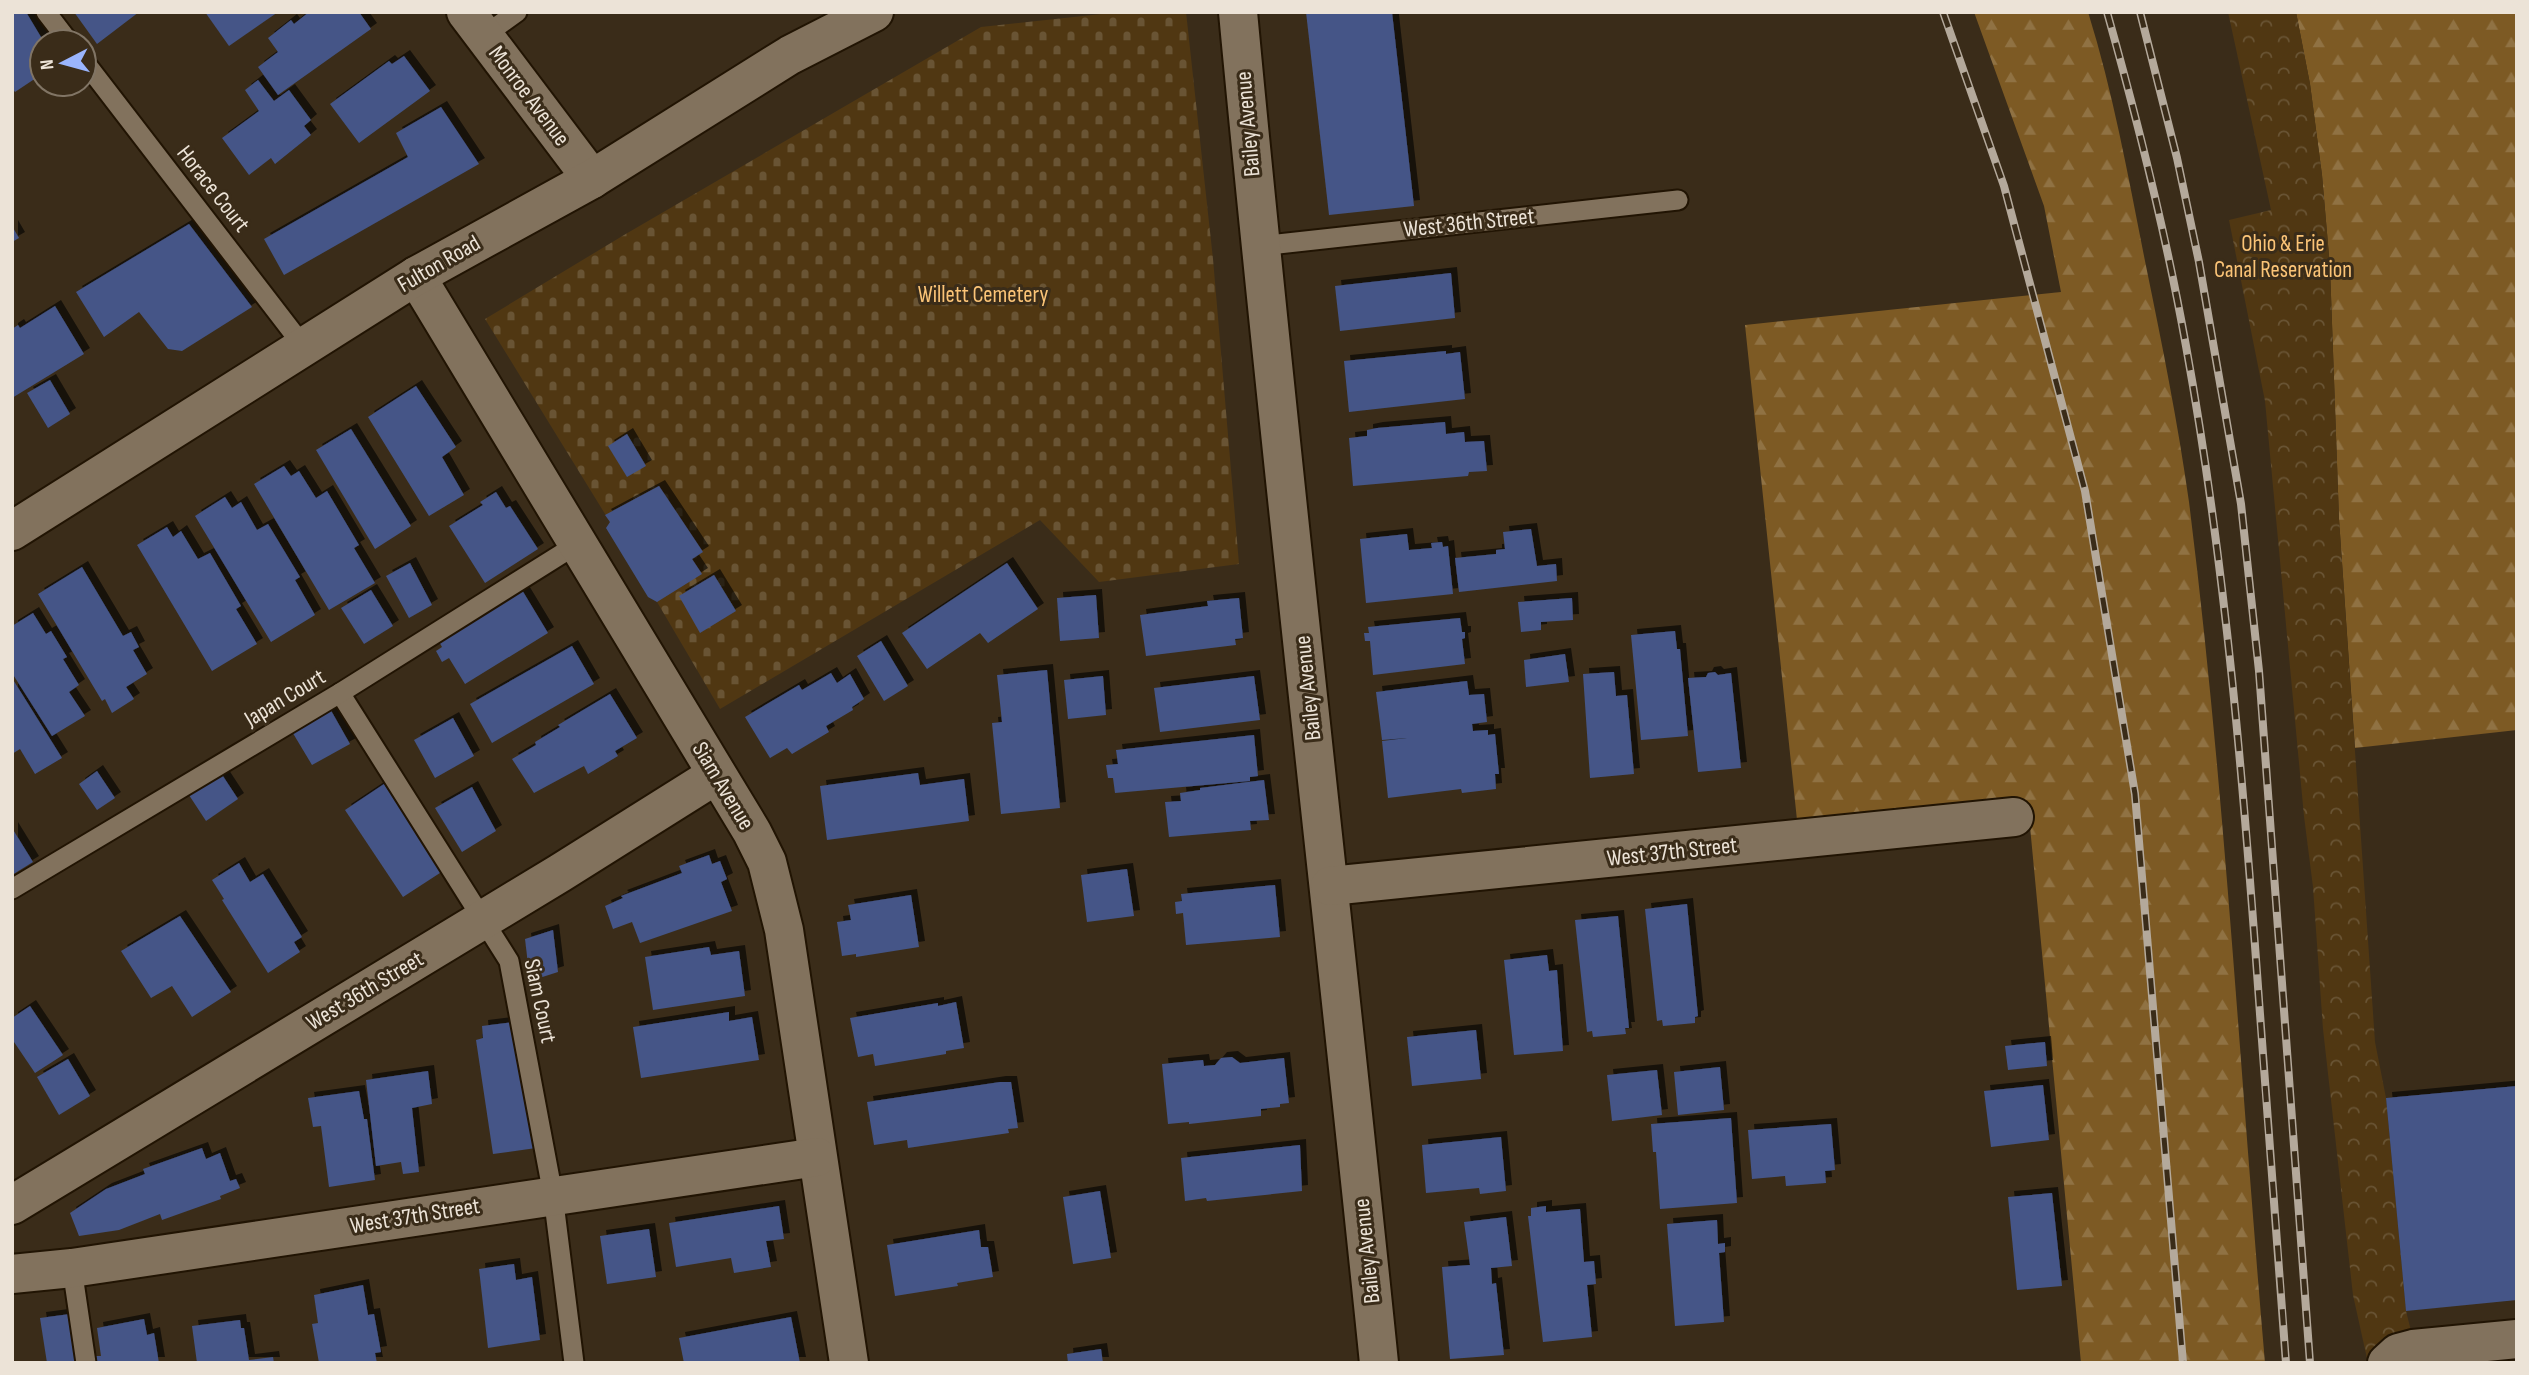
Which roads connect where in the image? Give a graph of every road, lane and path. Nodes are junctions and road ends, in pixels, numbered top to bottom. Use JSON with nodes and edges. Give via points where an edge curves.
{"nodes":[{"id":1,"x":46,"y":12,"type":"edge"},
{"id":2,"x":517,"y":12,"type":"edge"},
{"id":3,"x":874,"y":12,"type":"edge"},
{"id":4,"x":1238,"y":12,"type":"edge"},
{"id":5,"x":475,"y":24,"type":"edge"},
{"id":6,"x":58,"y":28,"type":"edge"},
{"id":7,"x":98,"y":79,"type":"edge"},
{"id":8,"x":592,"y":179,"type":"junction"},
{"id":9,"x":1678,"y":200,"type":"dead end"},
{"id":10,"x":1260,"y":246,"type":"junction"},
{"id":11,"x":416,"y":276,"type":"junction"},
{"id":12,"x":304,"y":347,"type":"junction"},
{"id":13,"x":12,"y":531,"type":"edge"},
{"id":14,"x":579,"y":543,"type":"junction"},
{"id":15,"x":340,"y":693,"type":"junction"},
{"id":16,"x":716,"y":775,"type":"junction"},
{"id":17,"x":2014,"y":817,"type":"dead end"},
{"id":18,"x":1330,"y":886,"type":"junction"},
{"id":19,"x":12,"y":889,"type":"edge"},
{"id":20,"x":484,"y":919,"type":"junction"},
{"id":21,"x":817,"y":1157,"type":"junction"},
{"id":22,"x":553,"y":1195,"type":"junction"},
{"id":23,"x":12,"y":1205,"type":"edge"},
{"id":24,"x":72,"y":1268,"type":"junction"},
{"id":25,"x":12,"y":1274,"type":"edge"},
{"id":26,"x":2517,"y":1339,"type":"edge"},
{"id":27,"x":2392,"y":1358,"type":"edge"},
{"id":28,"x":86,"y":1363,"type":"edge"},
{"id":29,"x":574,"y":1363,"type":"edge"},
{"id":30,"x":849,"y":1363,"type":"edge"},
{"id":31,"x":1379,"y":1363,"type":"edge"}],
"edges":[{"from":1,"to":6,"type":"lane"},
{"from":2,"to":5,"type":"lane"},
{"from":3,"to":8,"type":"street","name":"Fulton Road","via":[[790,55]]},
{"from":4,"to":10,"type":"street","name":"Bailey Avenue"},
{"from":5,"to":8,"type":"street","name":"Monroe Avenue"},
{"from":7,"to":12,"type":"lane","name":"Horace Court"},
{"from":8,"to":11,"type":"street","name":"Fulton Road"},
{"from":9,"to":10,"type":"lane","name":"West 36th Street"},
{"from":10,"to":18,"type":"street","name":"Bailey Avenue"},
{"from":11,"to":12,"type":"street","name":"Fulton Road"},
{"from":11,"to":14,"type":"street","name":"Siam Avenue"},
{"from":12,"to":13,"type":"street","name":"Fulton Road"},
{"from":14,"to":15,"type":"lane","name":"Japan Court"},
{"from":14,"to":16,"type":"street","name":"Siam Avenue"},
{"from":15,"to":19,"type":"lane","name":"Japan Court"},
{"from":15,"to":20,"type":"lane","name":"Siam Court"},
{"from":16,"to":20,"type":"street","name":"West 36th Street"},
{"from":16,"to":21,"type":"street","name":"Siam Avenue","via":[[767,862],[784,930]]},
{"from":17,"to":18,"type":"street","name":"West 37th Street"},
{"from":18,"to":31,"type":"street","name":"Bailey Avenue"},
{"from":20,"to":22,"type":"lane","name":"Siam Court","via":[[509,961]]},
{"from":20,"to":23,"type":"street","name":"West 36th Street"},
{"from":21,"to":22,"type":"street","name":"West 37th Street"},
{"from":21,"to":30,"type":"street","name":"Siam Avenue"},
{"from":22,"to":24,"type":"street","name":"West 37th Street"},
{"from":22,"to":29,"type":"lane","name":"Siam Court"},
{"from":24,"to":25,"type":"street","name":"West 37th Street"},
{"from":24,"to":28,"type":"lane"},
{"from":26,"to":27,"type":"street","via":[[2413,1349]]}]}
